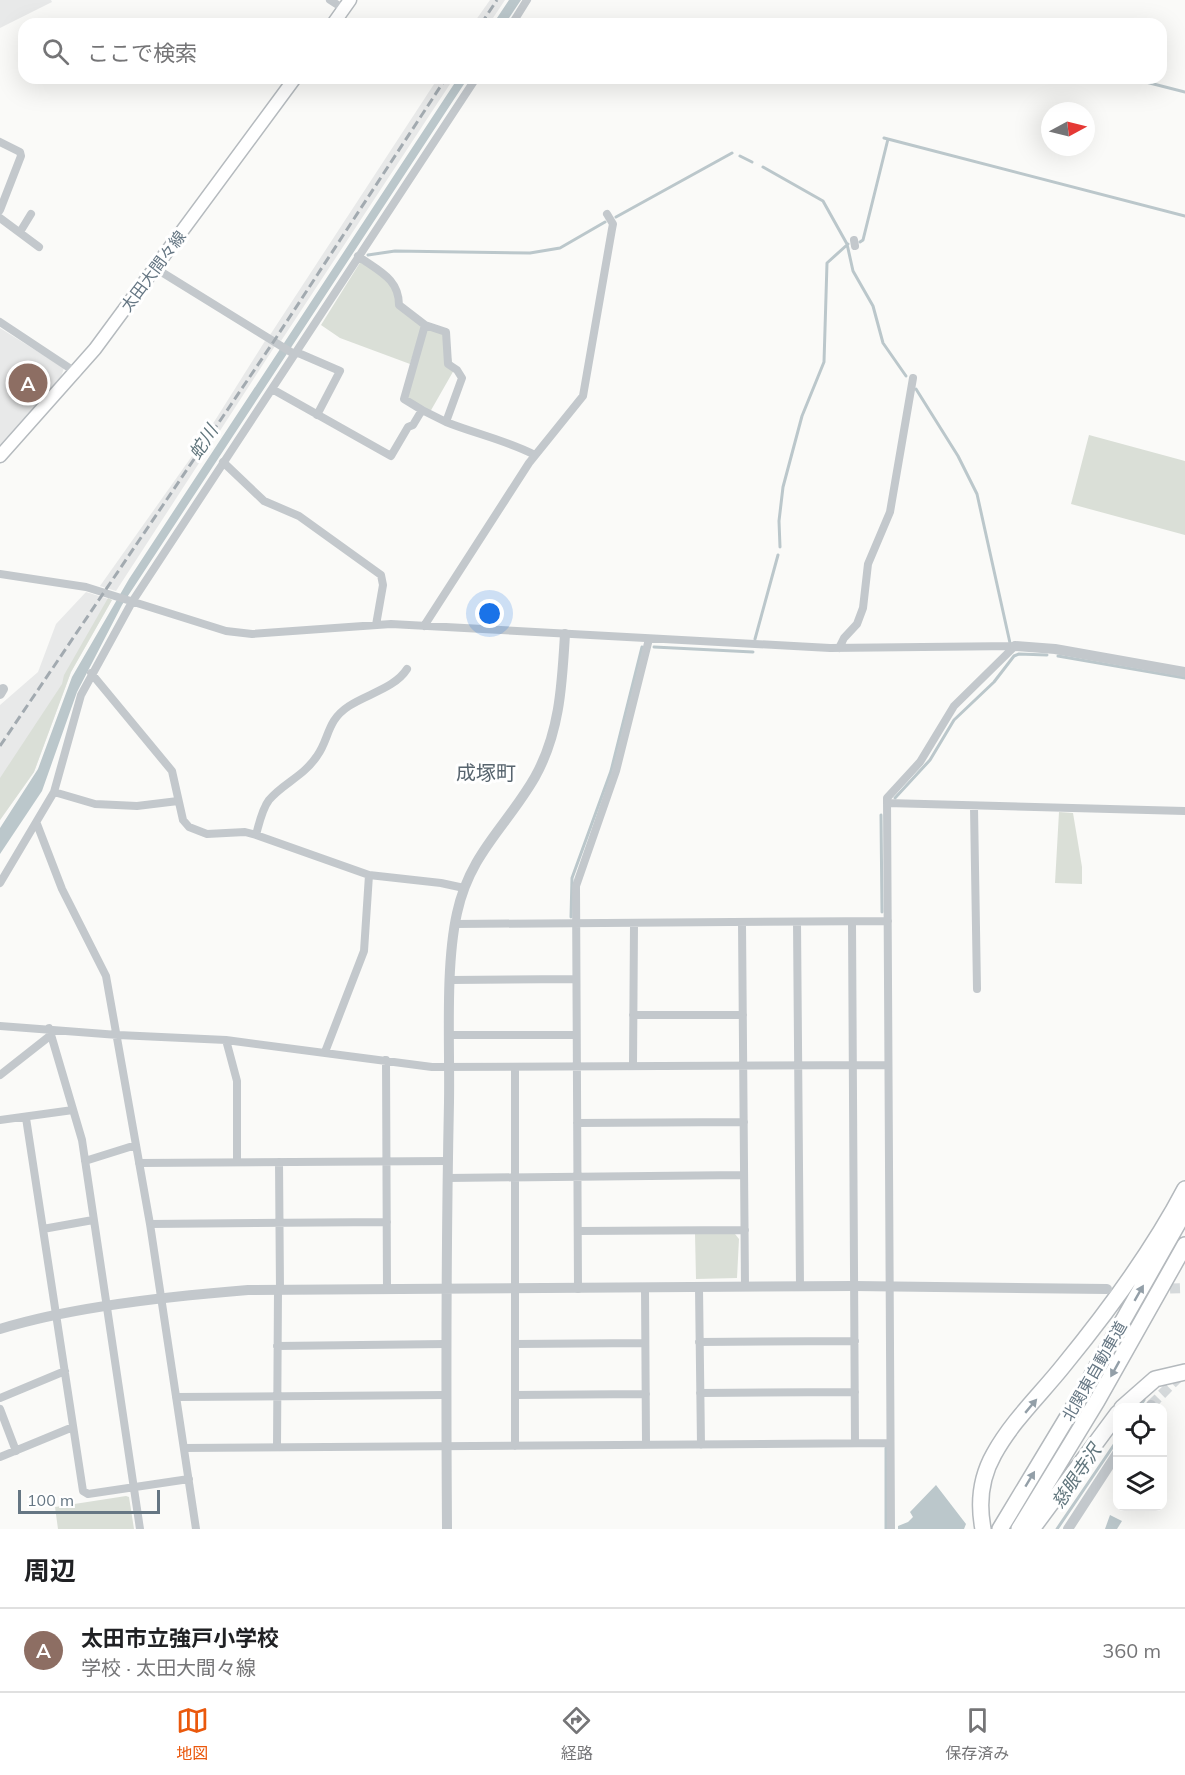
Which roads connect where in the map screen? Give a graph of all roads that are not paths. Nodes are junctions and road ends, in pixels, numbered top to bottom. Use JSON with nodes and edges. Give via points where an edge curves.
{"nodes":[{"id":1,"x":330,"y":0,"type":"edge"},
{"id":2,"x":527,"y":0,"type":"edge"},
{"id":3,"x":347,"y":5,"type":"edge"},
{"id":4,"x":337,"y":18,"type":"edge"},
{"id":5,"x":516,"y":18,"type":"edge"},
{"id":6,"x":291,"y":84,"type":"edge"},
{"id":7,"x":472,"y":84,"type":"edge"},
{"id":8,"x":0,"y":142,"type":"edge"},
{"id":9,"x":0,"y":210,"type":"edge"},
{"id":10,"x":31,"y":214,"type":"dead end"},
{"id":11,"x":607,"y":214,"type":"dead end"},
{"id":12,"x":0,"y":218,"type":"edge"},
{"id":13,"x":20,"y":232,"type":"junction"},
{"id":14,"x":39,"y":247,"type":"dead end"},
{"id":15,"x":358,"y":256,"type":"junction"},
{"id":16,"x":154,"y":268,"type":"junction"},
{"id":17,"x":0,"y":322,"type":"edge"},
{"id":18,"x":425,"y":325,"type":"junction"},
{"id":19,"x":294,"y":353,"type":"junction"},
{"id":20,"x":77,"y":372,"type":"junction"},
{"id":21,"x":913,"y":378,"type":"dead end"},
{"id":22,"x":272,"y":389,"type":"junction"},
{"id":23,"x":422,"y":410,"type":"junction"},
{"id":24,"x":317,"y":415,"type":"junction"},
{"id":25,"x":446,"y":422,"type":"junction"},
{"id":26,"x":536,"y":455,"type":"junction"},
{"id":27,"x":0,"y":456,"type":"edge"},
{"id":28,"x":223,"y":462,"type":"junction"},
{"id":29,"x":0,"y":574,"type":"edge"},
{"id":30,"x":130,"y":601,"type":"junction"},
{"id":31,"x":376,"y":625,"type":"junction"},
{"id":32,"x":424,"y":626,"type":"junction"},
{"id":33,"x":565,"y":634,"type":"junction"},
{"id":34,"x":649,"y":639,"type":"junction"},
{"id":35,"x":1015,"y":646,"type":"junction"},
{"id":36,"x":839,"y":648,"type":"junction"},
{"id":37,"x":407,"y":669,"type":"dead end"},
{"id":38,"x":1185,"y":672,"type":"edge"},
{"id":39,"x":91,"y":673,"type":"junction"},
{"id":40,"x":54,"y":792,"type":"junction"},
{"id":41,"x":178,"y":801,"type":"junction"},
{"id":42,"x":887,"y":803,"type":"junction"},
{"id":43,"x":974,"y":807,"type":"junction"},
{"id":44,"x":1185,"y":811,"type":"edge"},
{"id":45,"x":37,"y":824,"type":"junction"},
{"id":46,"x":256,"y":835,"type":"junction"},
{"id":47,"x":369,"y":876,"type":"junction"},
{"id":48,"x":0,"y":883,"type":"edge"},
{"id":49,"x":464,"y":888,"type":"junction"},
{"id":50,"x":888,"y":921,"type":"junction"},
{"id":51,"x":797,"y":922,"type":"junction"},
{"id":52,"x":852,"y":922,"type":"junction"},
{"id":53,"x":742,"y":923,"type":"junction"},
{"id":54,"x":455,"y":924,"type":"junction"},
{"id":55,"x":575,"y":924,"type":"junction"},
{"id":56,"x":634,"y":924,"type":"junction"},
{"id":57,"x":576,"y":979,"type":"junction"},
{"id":58,"x":451,"y":980,"type":"junction"},
{"id":59,"x":976,"y":988,"type":"dead end"},
{"id":60,"x":633,"y":1015,"type":"junction"},
{"id":61,"x":743,"y":1015,"type":"junction"},
{"id":62,"x":0,"y":1026,"type":"edge"},
{"id":63,"x":50,"y":1032,"type":"junction"},
{"id":64,"x":118,"y":1035,"type":"junction"},
{"id":65,"x":450,"y":1035,"type":"junction"},
{"id":66,"x":576,"y":1035,"type":"junction"},
{"id":67,"x":226,"y":1040,"type":"junction"},
{"id":68,"x":325,"y":1052,"type":"junction"},
{"id":69,"x":386,"y":1060,"type":"junction"},
{"id":70,"x":798,"y":1065,"type":"junction"},
{"id":71,"x":854,"y":1065,"type":"junction"},
{"id":72,"x":888,"y":1065,"type":"junction"},
{"id":73,"x":633,"y":1066,"type":"junction"},
{"id":74,"x":743,"y":1066,"type":"junction"},
{"id":75,"x":450,"y":1067,"type":"junction"},
{"id":76,"x":515,"y":1067,"type":"junction"},
{"id":77,"x":576,"y":1067,"type":"junction"},
{"id":78,"x":0,"y":1075,"type":"edge"},
{"id":79,"x":73,"y":1110,"type":"junction"},
{"id":80,"x":26,"y":1118,"type":"junction"},
{"id":81,"x":0,"y":1120,"type":"edge"},
{"id":82,"x":744,"y":1122,"type":"junction"},
{"id":83,"x":577,"y":1123,"type":"junction"},
{"id":84,"x":136,"y":1145,"type":"junction"},
{"id":85,"x":85,"y":1161,"type":"junction"},
{"id":86,"x":387,"y":1161,"type":"junction"},
{"id":87,"x":448,"y":1161,"type":"junction"},
{"id":88,"x":237,"y":1162,"type":"junction"},
{"id":89,"x":279,"y":1162,"type":"junction"},
{"id":90,"x":139,"y":1163,"type":"junction"},
{"id":91,"x":744,"y":1175,"type":"junction"},
{"id":92,"x":515,"y":1177,"type":"junction"},
{"id":93,"x":577,"y":1177,"type":"junction"},
{"id":94,"x":448,"y":1178,"type":"junction"},
{"id":95,"x":1185,"y":1189,"type":"edge"},
{"id":96,"x":1185,"y":1211,"type":"edge"},
{"id":97,"x":93,"y":1220,"type":"junction"},
{"id":98,"x":387,"y":1222,"type":"junction"},
{"id":99,"x":279,"y":1223,"type":"junction"},
{"id":100,"x":150,"y":1224,"type":"junction"},
{"id":101,"x":43,"y":1229,"type":"junction"},
{"id":102,"x":745,"y":1230,"type":"junction"},
{"id":103,"x":578,"y":1231,"type":"junction"},
{"id":104,"x":1185,"y":1245,"type":"edge"},
{"id":105,"x":854,"y":1286,"type":"junction"},
{"id":106,"x":745,"y":1287,"type":"junction"},
{"id":107,"x":800,"y":1287,"type":"junction"},
{"id":108,"x":890,"y":1287,"type":"junction"},
{"id":109,"x":578,"y":1288,"type":"junction"},
{"id":110,"x":645,"y":1288,"type":"junction"},
{"id":111,"x":699,"y":1288,"type":"junction"},
{"id":112,"x":446,"y":1289,"type":"junction"},
{"id":113,"x":515,"y":1289,"type":"junction"},
{"id":114,"x":1107,"y":1289,"type":"dead end"},
{"id":115,"x":279,"y":1290,"type":"junction"},
{"id":116,"x":387,"y":1290,"type":"junction"},
{"id":117,"x":161,"y":1299,"type":"junction"},
{"id":118,"x":107,"y":1307,"type":"junction"},
{"id":119,"x":56,"y":1315,"type":"junction"},
{"id":120,"x":0,"y":1329,"type":"edge"},
{"id":121,"x":855,"y":1341,"type":"junction"},
{"id":122,"x":699,"y":1342,"type":"junction"},
{"id":123,"x":645,"y":1343,"type":"junction"},
{"id":124,"x":446,"y":1344,"type":"junction"},
{"id":125,"x":515,"y":1344,"type":"junction"},
{"id":126,"x":277,"y":1346,"type":"junction"},
{"id":127,"x":65,"y":1371,"type":"junction"},
{"id":128,"x":1185,"y":1372,"type":"edge"},
{"id":129,"x":855,"y":1392,"type":"junction"},
{"id":130,"x":700,"y":1393,"type":"junction"},
{"id":131,"x":646,"y":1394,"type":"junction"},
{"id":132,"x":446,"y":1395,"type":"junction"},
{"id":133,"x":515,"y":1395,"type":"junction"},
{"id":134,"x":277,"y":1396,"type":"junction"},
{"id":135,"x":176,"y":1397,"type":"junction"},
{"id":136,"x":0,"y":1398,"type":"edge"},
{"id":137,"x":1127,"y":1403,"type":"edge"},
{"id":138,"x":0,"y":1409,"type":"edge"},
{"id":139,"x":1113,"y":1420,"type":"edge"},
{"id":140,"x":73,"y":1427,"type":"junction"},
{"id":141,"x":855,"y":1443,"type":"junction"},
{"id":142,"x":890,"y":1443,"type":"junction"},
{"id":143,"x":646,"y":1444,"type":"junction"},
{"id":144,"x":701,"y":1445,"type":"junction"},
{"id":145,"x":515,"y":1446,"type":"junction"},
{"id":146,"x":277,"y":1447,"type":"junction"},
{"id":147,"x":446,"y":1447,"type":"junction"},
{"id":148,"x":184,"y":1448,"type":"junction"},
{"id":149,"x":16,"y":1451,"type":"junction"},
{"id":150,"x":0,"y":1457,"type":"edge"},
{"id":151,"x":1115,"y":1457,"type":"edge"},
{"id":152,"x":189,"y":1479,"type":"junction"},
{"id":153,"x":134,"y":1488,"type":"junction"},
{"id":154,"x":140,"y":1529,"type":"edge"},
{"id":155,"x":196,"y":1529,"type":"edge"},
{"id":156,"x":447,"y":1529,"type":"edge"},
{"id":157,"x":891,"y":1529,"type":"edge"},
{"id":158,"x":983,"y":1529,"type":"edge"},
{"id":159,"x":999,"y":1529,"type":"edge"},
{"id":160,"x":1019,"y":1529,"type":"edge"},
{"id":161,"x":1032,"y":1529,"type":"edge"},
{"id":162,"x":1068,"y":1529,"type":"edge"}],
"edges":[{"from":1,"to":3,"type":"street"},
{"from":2,"to":5,"type":"street"},
{"from":3,"to":4,"type":"main road"},
{"from":6,"to":16,"type":"main road","name":"太田大間々線"},
{"from":7,"to":15,"type":"street"},
{"from":8,"to":9,"type":"street","via":[[21,156]]},
{"from":10,"to":13,"type":"street"},
{"from":11,"to":26,"type":"street","via":[[612,230],[585,391]]},
{"from":12,"to":13,"type":"street"},
{"from":13,"to":14,"type":"street"},
{"from":15,"to":18,"type":"street","via":[[394,284],[399,291],[399,305]]},
{"from":15,"to":19,"type":"street"},
{"from":16,"to":19,"type":"street"},
{"from":16,"to":20,"type":"main road","name":"太田大間々線"},
{"from":17,"to":20,"type":"street"},
{"from":18,"to":23,"type":"street","via":[[404,399]]},
{"from":18,"to":25,"type":"street","via":[[446,332],[448,364],[462,378]]},
{"from":19,"to":22,"type":"street"},
{"from":19,"to":24,"type":"street","via":[[340,371]]},
{"from":20,"to":27,"type":"main road","name":"太田大間々線"},
{"from":21,"to":36,"type":"street","via":[[890,512],[868,564],[863,608],[857,624]]},
{"from":22,"to":24,"type":"street"},
{"from":22,"to":28,"type":"street"},
{"from":23,"to":24,"type":"street","via":[[392,456]]},
{"from":23,"to":25,"type":"street"},
{"from":25,"to":26,"type":"street","via":[[508,441]]},
{"from":26,"to":32,"type":"street"},
{"from":28,"to":30,"type":"street"},
{"from":28,"to":31,"type":"street","via":[[264,501],[299,516],[381,575]]},
{"from":29,"to":30,"type":"street","via":[[86,587]]},
{"from":30,"to":31,"type":"street","via":[[226,631],[252,634]]},
{"from":30,"to":39,"type":"street"},
{"from":31,"to":32,"type":"street"},
{"from":32,"to":33,"type":"street"},
{"from":33,"to":34,"type":"street"},
{"from":33,"to":49,"type":"street","via":[[560,705],[546,755],[526,791],[485,845]]},
{"from":34,"to":36,"type":"street"},
{"from":34,"to":55,"type":"street","via":[[616,771],[578,876]]},
{"from":35,"to":36,"type":"street"},
{"from":35,"to":38,"type":"street","via":[[1055,649]]},
{"from":35,"to":42,"type":"street","via":[[954,706],[920,762],[887,798]]},
{"from":37,"to":46,"type":"street","via":[[335,718],[311,765],[270,799]]},
{"from":39,"to":40,"type":"street","via":[[79,701]]},
{"from":39,"to":41,"type":"street","via":[[172,771]]},
{"from":40,"to":41,"type":"street","via":[[95,804],[136,806]]},
{"from":40,"to":45,"type":"street"},
{"from":41,"to":46,"type":"street","via":[[183,820],[198,832]]},
{"from":42,"to":43,"type":"street"},
{"from":42,"to":50,"type":"street"},
{"from":43,"to":44,"type":"street"},
{"from":43,"to":59,"type":"street"},
{"from":45,"to":48,"type":"street"},
{"from":45,"to":64,"type":"street","via":[[62,890],[106,976]]},
{"from":46,"to":47,"type":"street"},
{"from":47,"to":49,"type":"street"},
{"from":47,"to":68,"type":"street","via":[[364,951]]},
{"from":49,"to":54,"type":"street"},
{"from":50,"to":52,"type":"street"},
{"from":50,"to":72,"type":"street"},
{"from":51,"to":52,"type":"street"},
{"from":51,"to":53,"type":"street"},
{"from":51,"to":70,"type":"street"},
{"from":52,"to":71,"type":"street"},
{"from":53,"to":56,"type":"street"},
{"from":53,"to":61,"type":"street"},
{"from":54,"to":55,"type":"street"},
{"from":54,"to":58,"type":"street"},
{"from":55,"to":56,"type":"street"},
{"from":55,"to":57,"type":"street"},
{"from":56,"to":60,"type":"street"},
{"from":57,"to":58,"type":"street"},
{"from":57,"to":66,"type":"street"},
{"from":58,"to":65,"type":"street"},
{"from":60,"to":61,"type":"street"},
{"from":60,"to":73,"type":"street"},
{"from":61,"to":74,"type":"street"},
{"from":62,"to":63,"type":"street"},
{"from":63,"to":64,"type":"street"},
{"from":63,"to":78,"type":"street"},
{"from":63,"to":79,"type":"street"},
{"from":64,"to":67,"type":"street"},
{"from":64,"to":84,"type":"street"},
{"from":65,"to":66,"type":"street"},
{"from":65,"to":75,"type":"street"},
{"from":66,"to":77,"type":"street"},
{"from":67,"to":68,"type":"street"},
{"from":67,"to":88,"type":"street","via":[[237,1081]]},
{"from":68,"to":69,"type":"street"},
{"from":69,"to":75,"type":"street"},
{"from":69,"to":86,"type":"street"},
{"from":70,"to":71,"type":"street"},
{"from":70,"to":74,"type":"street"},
{"from":70,"to":107,"type":"street"},
{"from":71,"to":72,"type":"street"},
{"from":71,"to":105,"type":"street"},
{"from":72,"to":108,"type":"street"},
{"from":73,"to":74,"type":"street"},
{"from":73,"to":77,"type":"street"},
{"from":74,"to":82,"type":"street"},
{"from":75,"to":76,"type":"street"},
{"from":75,"to":87,"type":"street"},
{"from":76,"to":77,"type":"street"},
{"from":76,"to":92,"type":"street"},
{"from":77,"to":83,"type":"street"},
{"from":79,"to":80,"type":"street"},
{"from":79,"to":85,"type":"street"},
{"from":80,"to":81,"type":"street"},
{"from":80,"to":101,"type":"street"},
{"from":82,"to":83,"type":"street"},
{"from":82,"to":91,"type":"street"},
{"from":83,"to":93,"type":"street"},
{"from":84,"to":85,"type":"street"},
{"from":84,"to":90,"type":"street"},
{"from":85,"to":97,"type":"street"},
{"from":86,"to":87,"type":"street"},
{"from":86,"to":89,"type":"street"},
{"from":86,"to":98,"type":"street"},
{"from":87,"to":94,"type":"street"},
{"from":88,"to":89,"type":"street"},
{"from":88,"to":90,"type":"street"},
{"from":89,"to":99,"type":"street"},
{"from":90,"to":100,"type":"street"},
{"from":91,"to":93,"type":"street"},
{"from":91,"to":102,"type":"street"},
{"from":92,"to":93,"type":"street"},
{"from":92,"to":94,"type":"street"},
{"from":92,"to":113,"type":"street"},
{"from":93,"to":103,"type":"street"},
{"from":94,"to":112,"type":"street"},
{"from":158,"to":95,"type":"highway","one_way":true,"via":[[981,1496],[986,1471],[1005,1436],[1137,1269]]},
{"from":159,"to":96,"type":"highway","name":"北関東自動車道","one_way":true},
{"from":97,"to":101,"type":"street"},
{"from":97,"to":118,"type":"street"},
{"from":98,"to":99,"type":"street"},
{"from":98,"to":116,"type":"street"},
{"from":99,"to":100,"type":"street"},
{"from":99,"to":115,"type":"street"},
{"from":100,"to":117,"type":"street"},
{"from":101,"to":119,"type":"street"},
{"from":102,"to":103,"type":"street"},
{"from":102,"to":106,"type":"street"},
{"from":103,"to":109,"type":"street"},
{"from":104,"to":160,"type":"highway","name":"北関東自動車道","one_way":true},
{"from":105,"to":107,"type":"street"},
{"from":105,"to":108,"type":"street"},
{"from":105,"to":121,"type":"street"},
{"from":106,"to":107,"type":"street"},
{"from":106,"to":111,"type":"street"},
{"from":108,"to":114,"type":"street"},
{"from":108,"to":142,"type":"street"},
{"from":109,"to":110,"type":"street"},
{"from":109,"to":113,"type":"street"},
{"from":110,"to":111,"type":"street"},
{"from":110,"to":123,"type":"street"},
{"from":111,"to":122,"type":"street"},
{"from":112,"to":113,"type":"street"},
{"from":112,"to":116,"type":"street"},
{"from":112,"to":124,"type":"street"},
{"from":113,"to":125,"type":"street"},
{"from":115,"to":116,"type":"street"},
{"from":115,"to":117,"type":"street"},
{"from":115,"to":126,"type":"street"},
{"from":117,"to":118,"type":"street"},
{"from":117,"to":135,"type":"street"},
{"from":118,"to":119,"type":"street"},
{"from":118,"to":153,"type":"street"},
{"from":119,"to":120,"type":"street"},
{"from":119,"to":127,"type":"street"},
{"from":121,"to":122,"type":"street"},
{"from":121,"to":129,"type":"street"},
{"from":122,"to":130,"type":"street"},
{"from":123,"to":125,"type":"street"},
{"from":123,"to":131,"type":"street"},
{"from":124,"to":126,"type":"street"},
{"from":124,"to":132,"type":"street"},
{"from":125,"to":133,"type":"street"},
{"from":126,"to":134,"type":"street"},
{"from":127,"to":136,"type":"street"},
{"from":127,"to":140,"type":"street"},
{"from":128,"to":137,"type":"highway","via":[[1155,1379]]},
{"from":129,"to":130,"type":"street"},
{"from":129,"to":141,"type":"street"},
{"from":130,"to":144,"type":"street"},
{"from":131,"to":133,"type":"street"},
{"from":131,"to":143,"type":"street"},
{"from":132,"to":134,"type":"street"},
{"from":132,"to":147,"type":"street"},
{"from":133,"to":145,"type":"street"},
{"from":134,"to":135,"type":"street"},
{"from":134,"to":146,"type":"street"},
{"from":135,"to":148,"type":"street"},
{"from":138,"to":149,"type":"street"},
{"from":139,"to":161,"type":"highway"},
{"from":140,"to":149,"type":"street"},
{"from":140,"to":153,"type":"street","via":[[85,1493]]},
{"from":141,"to":142,"type":"street"},
{"from":141,"to":144,"type":"street"},
{"from":142,"to":157,"type":"street"},
{"from":143,"to":144,"type":"street"},
{"from":143,"to":145,"type":"street"},
{"from":145,"to":147,"type":"street"},
{"from":146,"to":147,"type":"street"},
{"from":146,"to":148,"type":"street"},
{"from":147,"to":156,"type":"street"},
{"from":148,"to":152,"type":"street"},
{"from":149,"to":150,"type":"street"},
{"from":151,"to":162,"type":"street"},
{"from":152,"to":153,"type":"street"},
{"from":152,"to":155,"type":"street"},
{"from":153,"to":154,"type":"street"}]}
